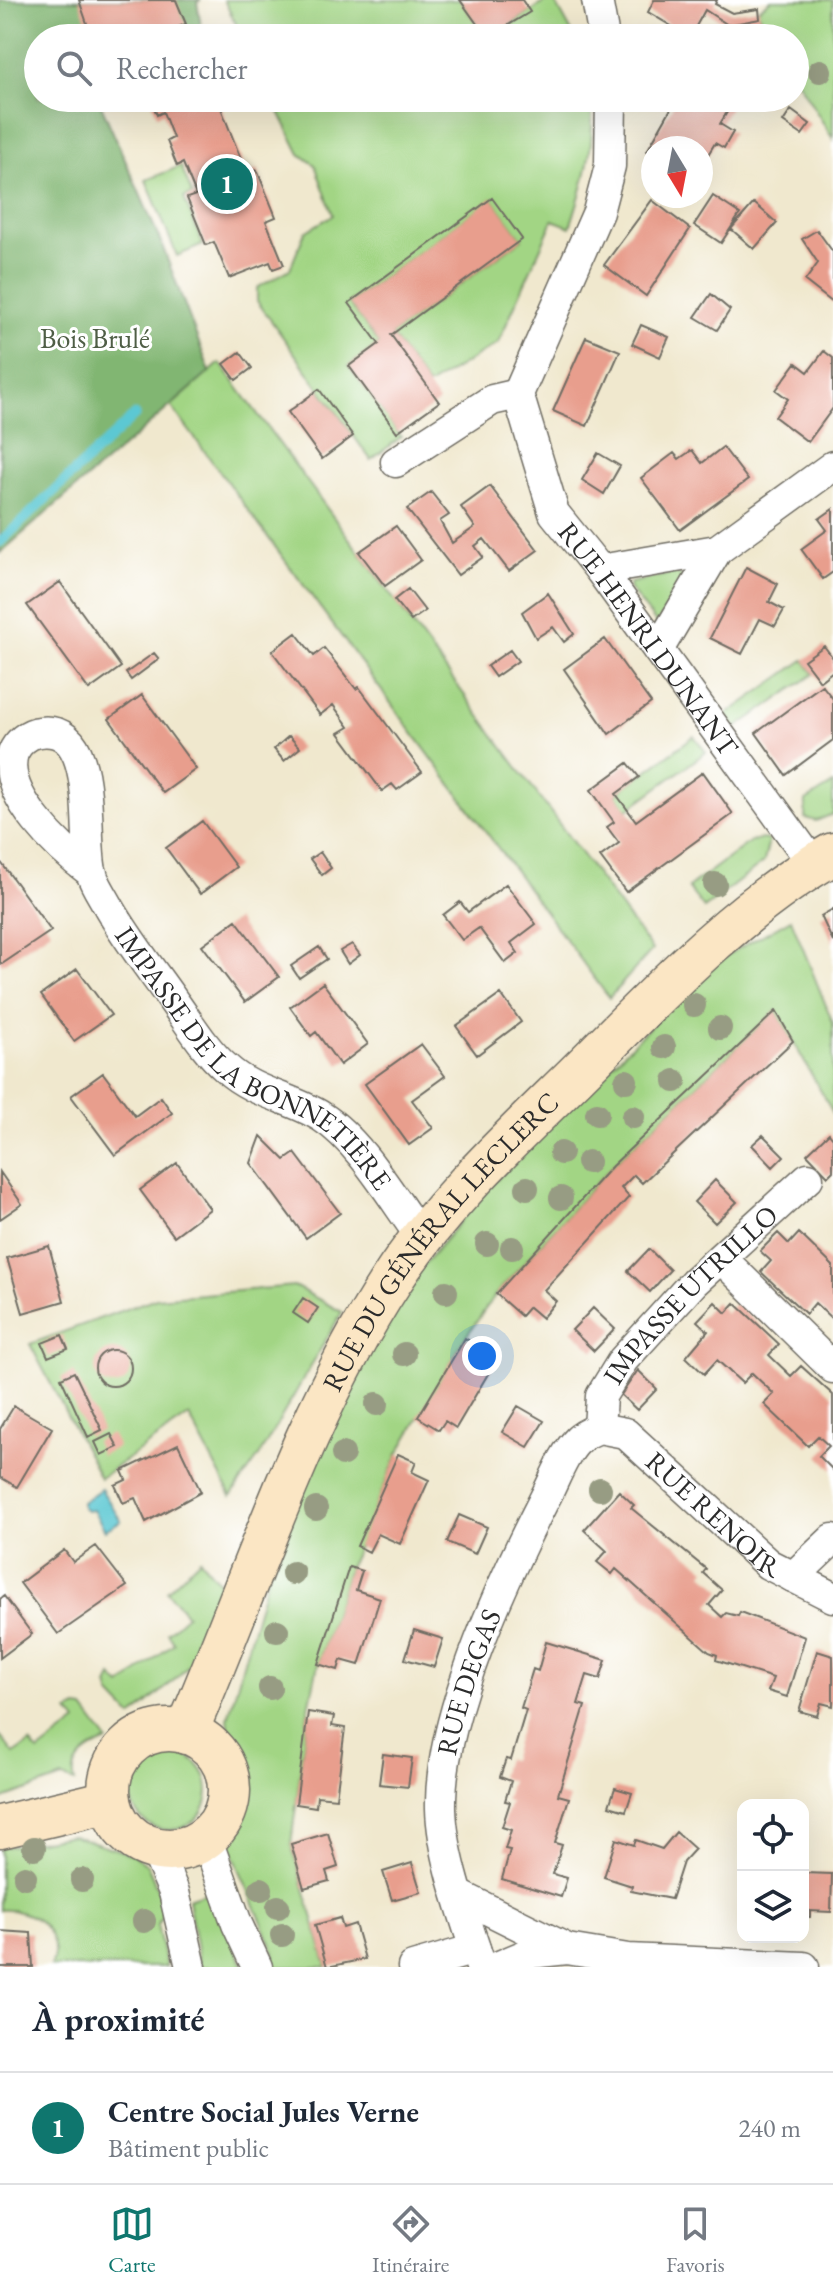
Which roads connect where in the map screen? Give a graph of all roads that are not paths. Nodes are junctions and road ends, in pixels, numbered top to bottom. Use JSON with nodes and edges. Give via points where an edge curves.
{"nodes":[{"id":1,"x":597,"y":0,"type":"edge"},
{"id":2,"x":601,"y":24,"type":"edge"},
{"id":3,"x":611,"y":112,"type":"edge"},
{"id":4,"x":518,"y":394,"type":"junction"},
{"id":5,"x":396,"y":462,"type":"dead end"},
{"id":6,"x":833,"y":466,"type":"edge"},
{"id":7,"x":717,"y":550,"type":"junction"},
{"id":8,"x":600,"y":570,"type":"junction"},
{"id":9,"x":658,"y":650,"type":"junction"},
{"id":10,"x":823,"y":860,"type":"edge"},
{"id":11,"x":92,"y":873,"type":"dead end"},
{"id":12,"x":808,"y":1178,"type":"dead end"},
{"id":13,"x":422,"y":1238,"type":"junction"},
{"id":14,"x":721,"y":1258,"type":"junction"},
{"id":15,"x":833,"y":1368,"type":"edge"},
{"id":16,"x":599,"y":1428,"type":"junction"},
{"id":17,"x":833,"y":1539,"type":"edge"},
{"id":18,"x":793,"y":1577,"type":"junction"},
{"id":19,"x":833,"y":1597,"type":"edge"},
{"id":20,"x":186,"y":1733,"type":"junction"},
{"id":21,"x":110,"y":1801,"type":"junction"},
{"id":22,"x":0,"y":1827,"type":"edge"},
{"id":23,"x":206,"y":1837,"type":"junction"},
{"id":24,"x":155,"y":1848,"type":"junction"},
{"id":25,"x":461,"y":1896,"type":"junction"},
{"id":26,"x":567,"y":1949,"type":"junction"},
{"id":27,"x":484,"y":1961,"type":"edge"},
{"id":28,"x":191,"y":1967,"type":"edge"},
{"id":29,"x":257,"y":1967,"type":"edge"},
{"id":30,"x":413,"y":1967,"type":"edge"},
{"id":31,"x":804,"y":1967,"type":"edge"}],
"edges":[{"from":1,"to":2,"type":"street"},
{"from":3,"to":4,"type":"street","via":[[610,166],[598,212]]},
{"from":4,"to":5,"type":"street","via":[[492,400]]},
{"from":4,"to":8,"type":"street","name":"RUE HENRI DUNANT","via":[[554,513]]},
{"from":6,"to":7,"type":"street"},
{"from":7,"to":8,"type":"street"},
{"from":7,"to":9,"type":"street"},
{"from":8,"to":9,"type":"street","name":"RUE HENRI DUNANT"},
{"from":9,"to":10,"type":"street","name":"RUE HENRI DUNANT"},
{"from":10,"to":13,"type":"street","name":"RUE DU GÉNÉRAL LECLERC","via":[[651,1000]]},
{"from":11,"to":13,"type":"street","name":"IMPASSE DE LA BONNETIÈRE","via":[[120,926],[210,1052],[256,1090],[312,1111],[333,1125]]},
{"from":12,"to":14,"type":"street","name":"IMPASSE UTRILLO"},
{"from":13,"to":20,"type":"street","name":"RUE DU GÉNÉRAL LECLERC","via":[[391,1281],[313,1427]]},
{"from":14,"to":15,"type":"street"},
{"from":14,"to":16,"type":"street","name":"IMPASSE UTRILLO","via":[[611,1376],[599,1409]]},
{"from":16,"to":18,"type":"street","name":"RUE RENOIR","via":[[625,1433],[745,1545]]},
{"from":16,"to":25,"type":"street","name":"RUE DEGAS","via":[[568,1453],[516,1556],[469,1672],[441,1807]]},
{"from":17,"to":18,"type":"street"},
{"from":18,"to":19,"type":"street","name":"RUE RENOIR"},
{"from":20,"to":21,"type":"street","via":[[155,1732],[129,1746],[112,1771]]},
{"from":20,"to":23,"type":"street","via":[[207,1743],[226,1772],[226,1808]]},
{"from":21,"to":22,"type":"street"},
{"from":21,"to":24,"type":"street","via":[[122,1827]]},
{"from":23,"to":24,"type":"street","via":[[187,1847]]},
{"from":23,"to":29,"type":"street"},
{"from":24,"to":28,"type":"street","via":[[174,1892]]},
{"from":25,"to":26,"type":"street"},
{"from":25,"to":27,"type":"street","name":"RUE DEGAS"},
{"from":26,"to":27,"type":"street"},
{"from":26,"to":31,"type":"street","via":[[628,1959]]},
{"from":27,"to":30,"type":"street"}]}
